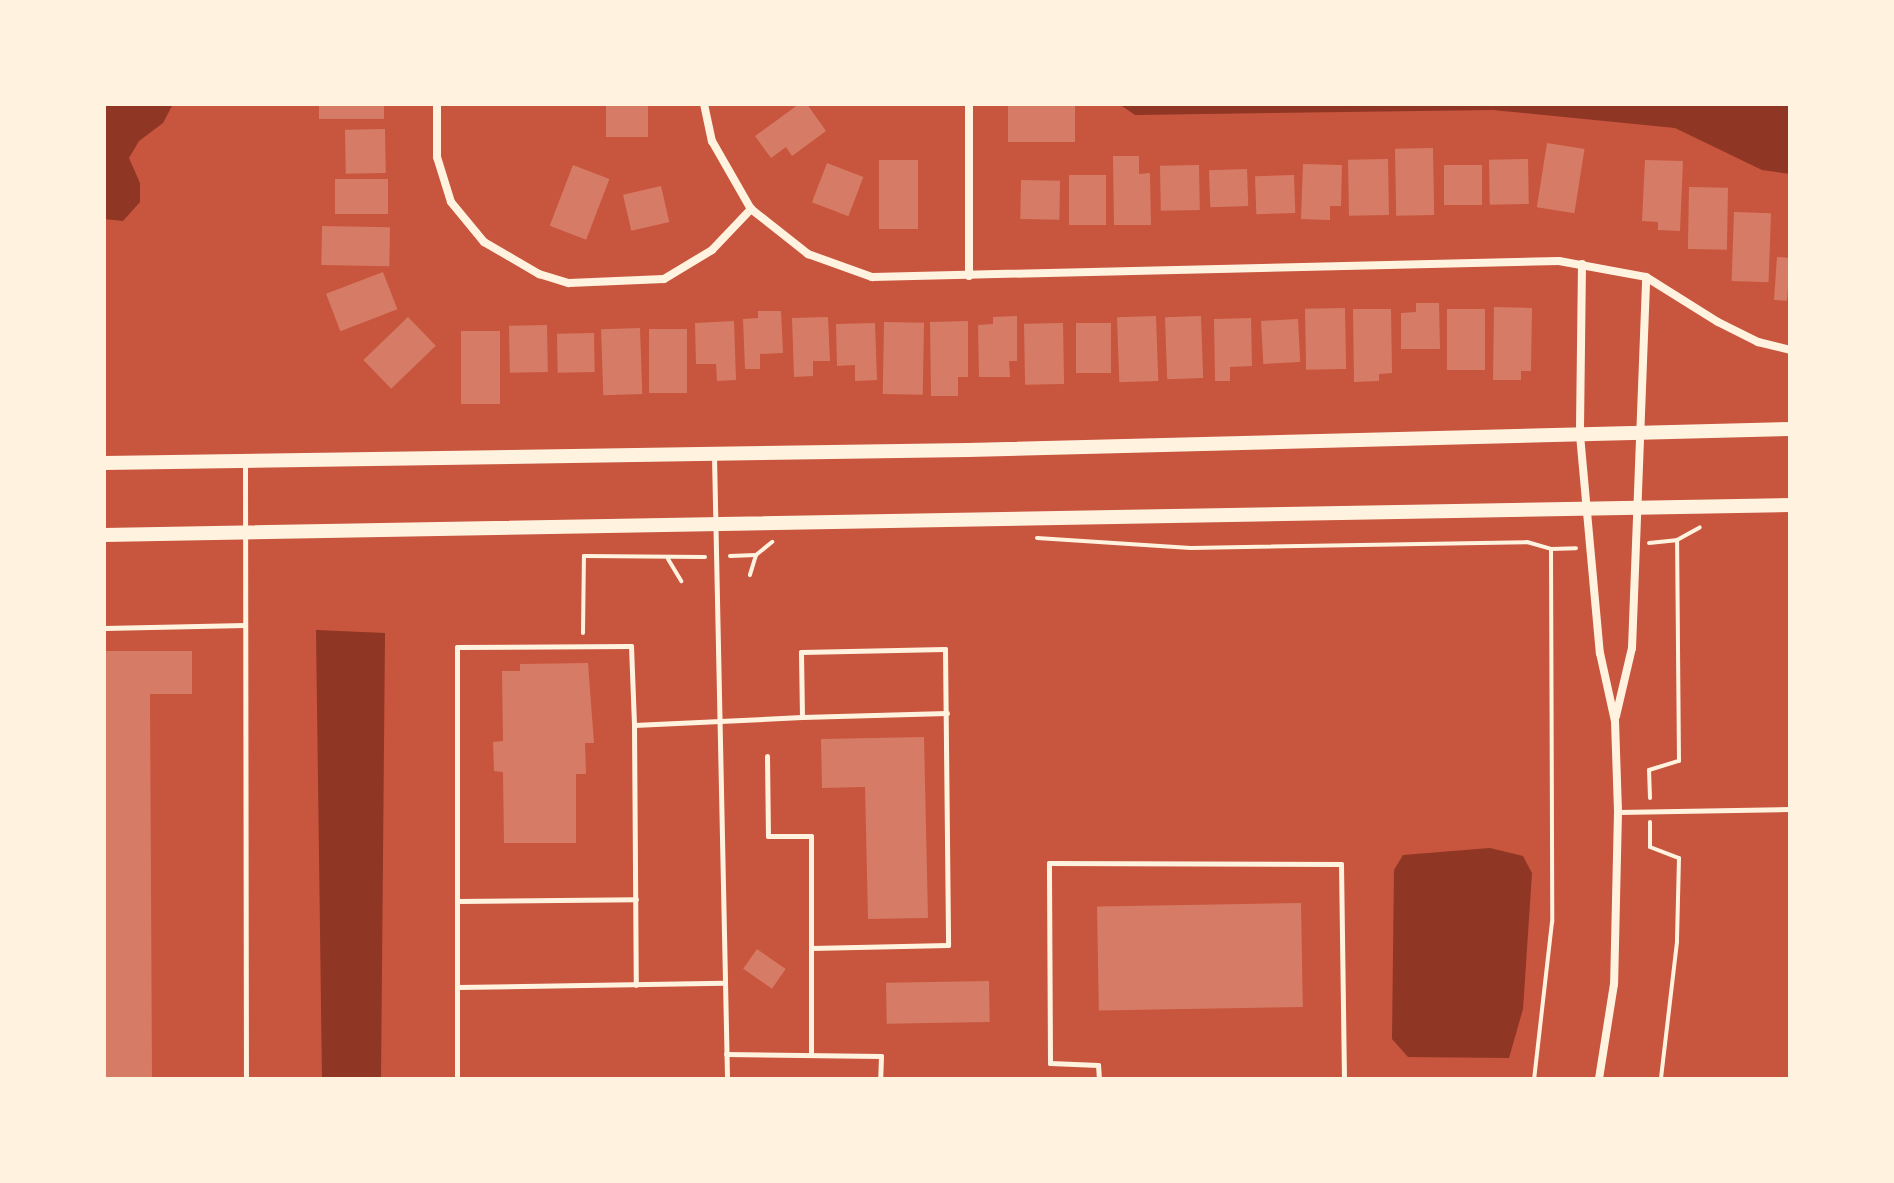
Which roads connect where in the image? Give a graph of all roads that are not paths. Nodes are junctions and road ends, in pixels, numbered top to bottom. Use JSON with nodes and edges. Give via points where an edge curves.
{"nodes":[{"id":1,"x":437,"y":104,"type":"edge"},
{"id":2,"x":704,"y":104,"type":"edge"},
{"id":3,"x":969,"y":104,"type":"edge"},
{"id":4,"x":751,"y":209,"type":"junction"},
{"id":5,"x":1582,"y":264,"type":"junction"},
{"id":6,"x":969,"y":276,"type":"junction"},
{"id":7,"x":1646,"y":277,"type":"junction"},
{"id":8,"x":1790,"y":350,"type":"edge"},
{"id":9,"x":1790,"y":429,"type":"edge"},
{"id":10,"x":1643,"y":433,"type":"junction"},
{"id":11,"x":1580,"y":435,"type":"junction"},
{"id":12,"x":714,"y":454,"type":"junction"},
{"id":13,"x":245,"y":459,"type":"junction"},
{"id":14,"x":104,"y":463,"type":"edge"},
{"id":15,"x":1790,"y":505,"type":"edge"},
{"id":16,"x":1634,"y":509,"type":"junction"},
{"id":17,"x":1591,"y":510,"type":"junction"},
{"id":18,"x":715,"y":526,"type":"junction"},
{"id":19,"x":244,"y":531,"type":"junction"},
{"id":20,"x":104,"y":535,"type":"edge"},
{"id":21,"x":245,"y":625,"type":"junction"},
{"id":22,"x":104,"y":628,"type":"edge"},
{"id":23,"x":947,"y":713,"type":"junction"},
{"id":24,"x":802,"y":717,"type":"junction"},
{"id":25,"x":720,"y":719,"type":"junction"},
{"id":26,"x":1615,"y":721,"type":"junction"},
{"id":27,"x":634,"y":725,"type":"junction"},
{"id":28,"x":767,"y":756,"type":"dead end"},
{"id":29,"x":1790,"y":809,"type":"edge"},
{"id":30,"x":1618,"y":812,"type":"junction"},
{"id":31,"x":636,"y":899,"type":"junction"},
{"id":32,"x":457,"y":901,"type":"junction"},
{"id":33,"x":811,"y":948,"type":"junction"},
{"id":34,"x":724,"y":983,"type":"junction"},
{"id":35,"x":636,"y":985,"type":"junction"},
{"id":36,"x":457,"y":987,"type":"junction"},
{"id":37,"x":726,"y":1054,"type":"junction"},
{"id":38,"x":811,"y":1055,"type":"junction"},
{"id":39,"x":246,"y":1079,"type":"edge"},
{"id":40,"x":457,"y":1079,"type":"edge"},
{"id":41,"x":727,"y":1079,"type":"edge"},
{"id":42,"x":880,"y":1079,"type":"edge"},
{"id":43,"x":1099,"y":1079,"type":"edge"},
{"id":44,"x":1344,"y":1079,"type":"edge"},
{"id":45,"x":1599,"y":1079,"type":"edge"}],
"edges":[{"from":1,"to":4,"type":"street","via":[[441,179],[451,202],[484,242],[512,261],[569,283],[664,279],[712,250]]},
{"from":2,"to":4,"type":"street","via":[[712,141]]},
{"from":3,"to":6,"type":"street"},
{"from":4,"to":6,"type":"street","via":[[799,248],[842,270],[872,277]]},
{"from":5,"to":6,"type":"street"},
{"from":5,"to":7,"type":"street"},
{"from":5,"to":11,"type":"street"},
{"from":7,"to":8,"type":"street","via":[[1718,322],[1758,342]]},
{"from":7,"to":10,"type":"street"},
{"from":9,"to":10,"type":"main road"},
{"from":10,"to":11,"type":"main road"},
{"from":10,"to":16,"type":"street"},
{"from":11,"to":12,"type":"main road"},
{"from":11,"to":17,"type":"street"},
{"from":12,"to":13,"type":"main road"},
{"from":12,"to":18,"type":"lane"},
{"from":13,"to":14,"type":"main road"},
{"from":13,"to":19,"type":"lane"},
{"from":15,"to":16,"type":"main road"},
{"from":16,"to":17,"type":"main road"},
{"from":16,"to":26,"type":"street","via":[[1632,648]]},
{"from":17,"to":18,"type":"main road"},
{"from":17,"to":26,"type":"street","via":[[1600,653]]},
{"from":18,"to":19,"type":"main road"},
{"from":18,"to":25,"type":"lane"},
{"from":19,"to":20,"type":"main road"},
{"from":19,"to":21,"type":"lane"},
{"from":21,"to":22,"type":"lane"},
{"from":21,"to":39,"type":"lane"},
{"from":23,"to":24,"type":"lane"},
{"from":23,"to":24,"type":"lane","via":[[945,649],[801,652]]},
{"from":23,"to":33,"type":"lane","via":[[948,945]]},
{"from":24,"to":25,"type":"lane"},
{"from":25,"to":27,"type":"lane"},
{"from":25,"to":34,"type":"lane"},
{"from":26,"to":30,"type":"street"},
{"from":27,"to":31,"type":"lane"},
{"from":27,"to":32,"type":"lane","via":[[631,646],[457,647]]},
{"from":28,"to":33,"type":"lane","via":[[768,836],[811,836]]},
{"from":29,"to":30,"type":"lane"},
{"from":30,"to":45,"type":"street","via":[[1614,984]]},
{"from":31,"to":32,"type":"lane"},
{"from":31,"to":35,"type":"lane"},
{"from":32,"to":36,"type":"lane"},
{"from":33,"to":38,"type":"lane"},
{"from":34,"to":35,"type":"lane"},
{"from":34,"to":37,"type":"lane"},
{"from":35,"to":36,"type":"lane"},
{"from":36,"to":40,"type":"lane"},
{"from":37,"to":38,"type":"lane"},
{"from":37,"to":41,"type":"lane"},
{"from":38,"to":42,"type":"lane","via":[[881,1056]]},
{"from":43,"to":44,"type":"lane","via":[[1098,1065],[1050,1063],[1049,863],[1341,864]]}]}
